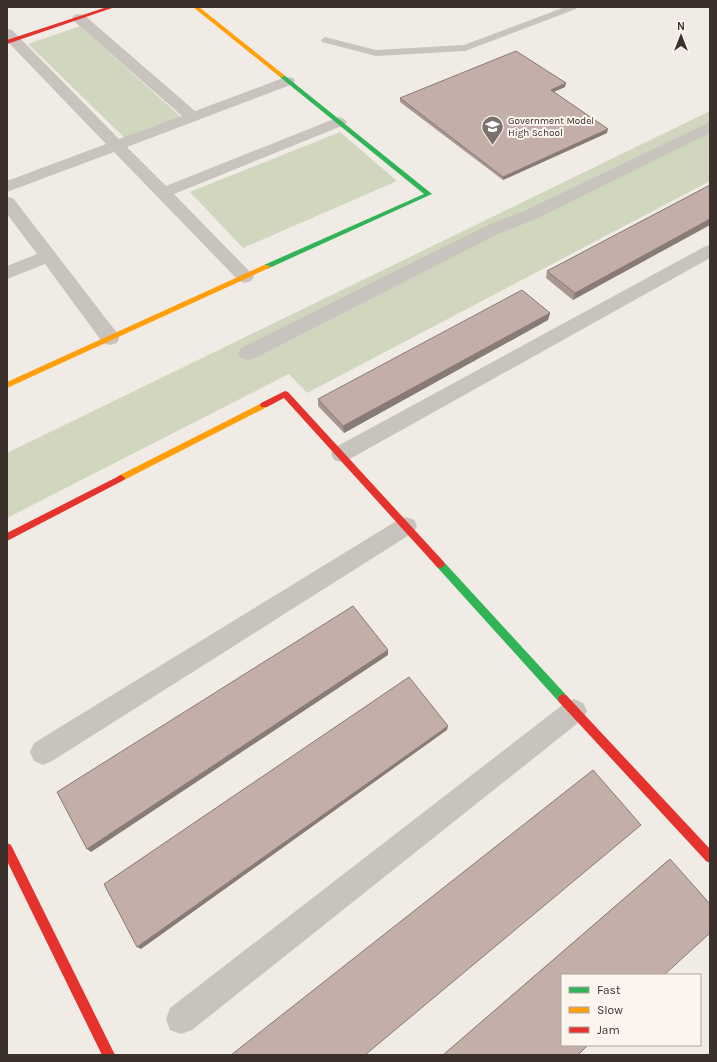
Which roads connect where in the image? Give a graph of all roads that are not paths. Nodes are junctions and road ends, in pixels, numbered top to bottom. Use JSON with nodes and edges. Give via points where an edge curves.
{"nodes":[{"id":1,"x":112,"y":7,"type":"edge"},
{"id":2,"x":196,"y":7,"type":"edge"},
{"id":3,"x":573,"y":7,"type":"edge"},
{"id":4,"x":79,"y":18,"type":"junction"},
{"id":5,"x":9,"y":38,"type":"edge"},
{"id":6,"x":325,"y":40,"type":"dead end"},
{"id":7,"x":288,"y":81,"type":"junction"},
{"id":8,"x":193,"y":117,"type":"junction"},
{"id":9,"x":339,"y":122,"type":"junction"},
{"id":10,"x":710,"y":127,"type":"edge"},
{"id":11,"x":117,"y":145,"type":"junction"},
{"id":12,"x":7,"y":187,"type":"edge"},
{"id":13,"x":163,"y":193,"type":"junction"},
{"id":14,"x":7,"y":202,"type":"edge"},
{"id":15,"x":710,"y":251,"type":"edge"},
{"id":16,"x":48,"y":256,"type":"junction"},
{"id":17,"x":7,"y":273,"type":"edge"},
{"id":18,"x":245,"y":277,"type":"junction"},
{"id":19,"x":110,"y":338,"type":"junction"},
{"id":20,"x":248,"y":353,"type":"dead end"},
{"id":21,"x":7,"y":385,"type":"edge"},
{"id":22,"x":341,"y":454,"type":"junction"},
{"id":23,"x":406,"y":526,"type":"junction"},
{"id":24,"x":7,"y":537,"type":"edge"},
{"id":25,"x":574,"y":711,"type":"junction"},
{"id":26,"x":43,"y":752,"type":"dead end"},
{"id":27,"x":7,"y":849,"type":"edge"},
{"id":28,"x":710,"y":857,"type":"edge"},
{"id":29,"x":181,"y":1019,"type":"dead end"},
{"id":30,"x":109,"y":1055,"type":"edge"}],
"edges":[{"from":1,"to":4,"type":"street"},
{"from":2,"to":7,"type":"street"},
{"from":3,"to":6,"type":"lane","via":[[465,48],[376,53]]},
{"from":4,"to":5,"type":"street"},
{"from":4,"to":8,"type":"street"},
{"from":5,"to":11,"type":"street"},
{"from":7,"to":8,"type":"street"},
{"from":7,"to":9,"type":"street"},
{"from":8,"to":11,"type":"street"},
{"from":9,"to":13,"type":"street"},
{"from":9,"to":18,"type":"street","via":[[429,194]]},
{"from":10,"to":20,"type":"street","via":[[530,215],[492,230]]},
{"from":11,"to":12,"type":"street"},
{"from":11,"to":13,"type":"street"},
{"from":13,"to":18,"type":"street"},
{"from":14,"to":16,"type":"street"},
{"from":15,"to":22,"type":"street"},
{"from":16,"to":17,"type":"street"},
{"from":16,"to":19,"type":"street"},
{"from":18,"to":19,"type":"street"},
{"from":19,"to":21,"type":"street"},
{"from":22,"to":23,"type":"street"},
{"from":22,"to":24,"type":"street","via":[[285,394]]},
{"from":23,"to":25,"type":"street"},
{"from":23,"to":26,"type":"street"},
{"from":25,"to":28,"type":"street"},
{"from":25,"to":29,"type":"street"},
{"from":27,"to":30,"type":"street"}]}
